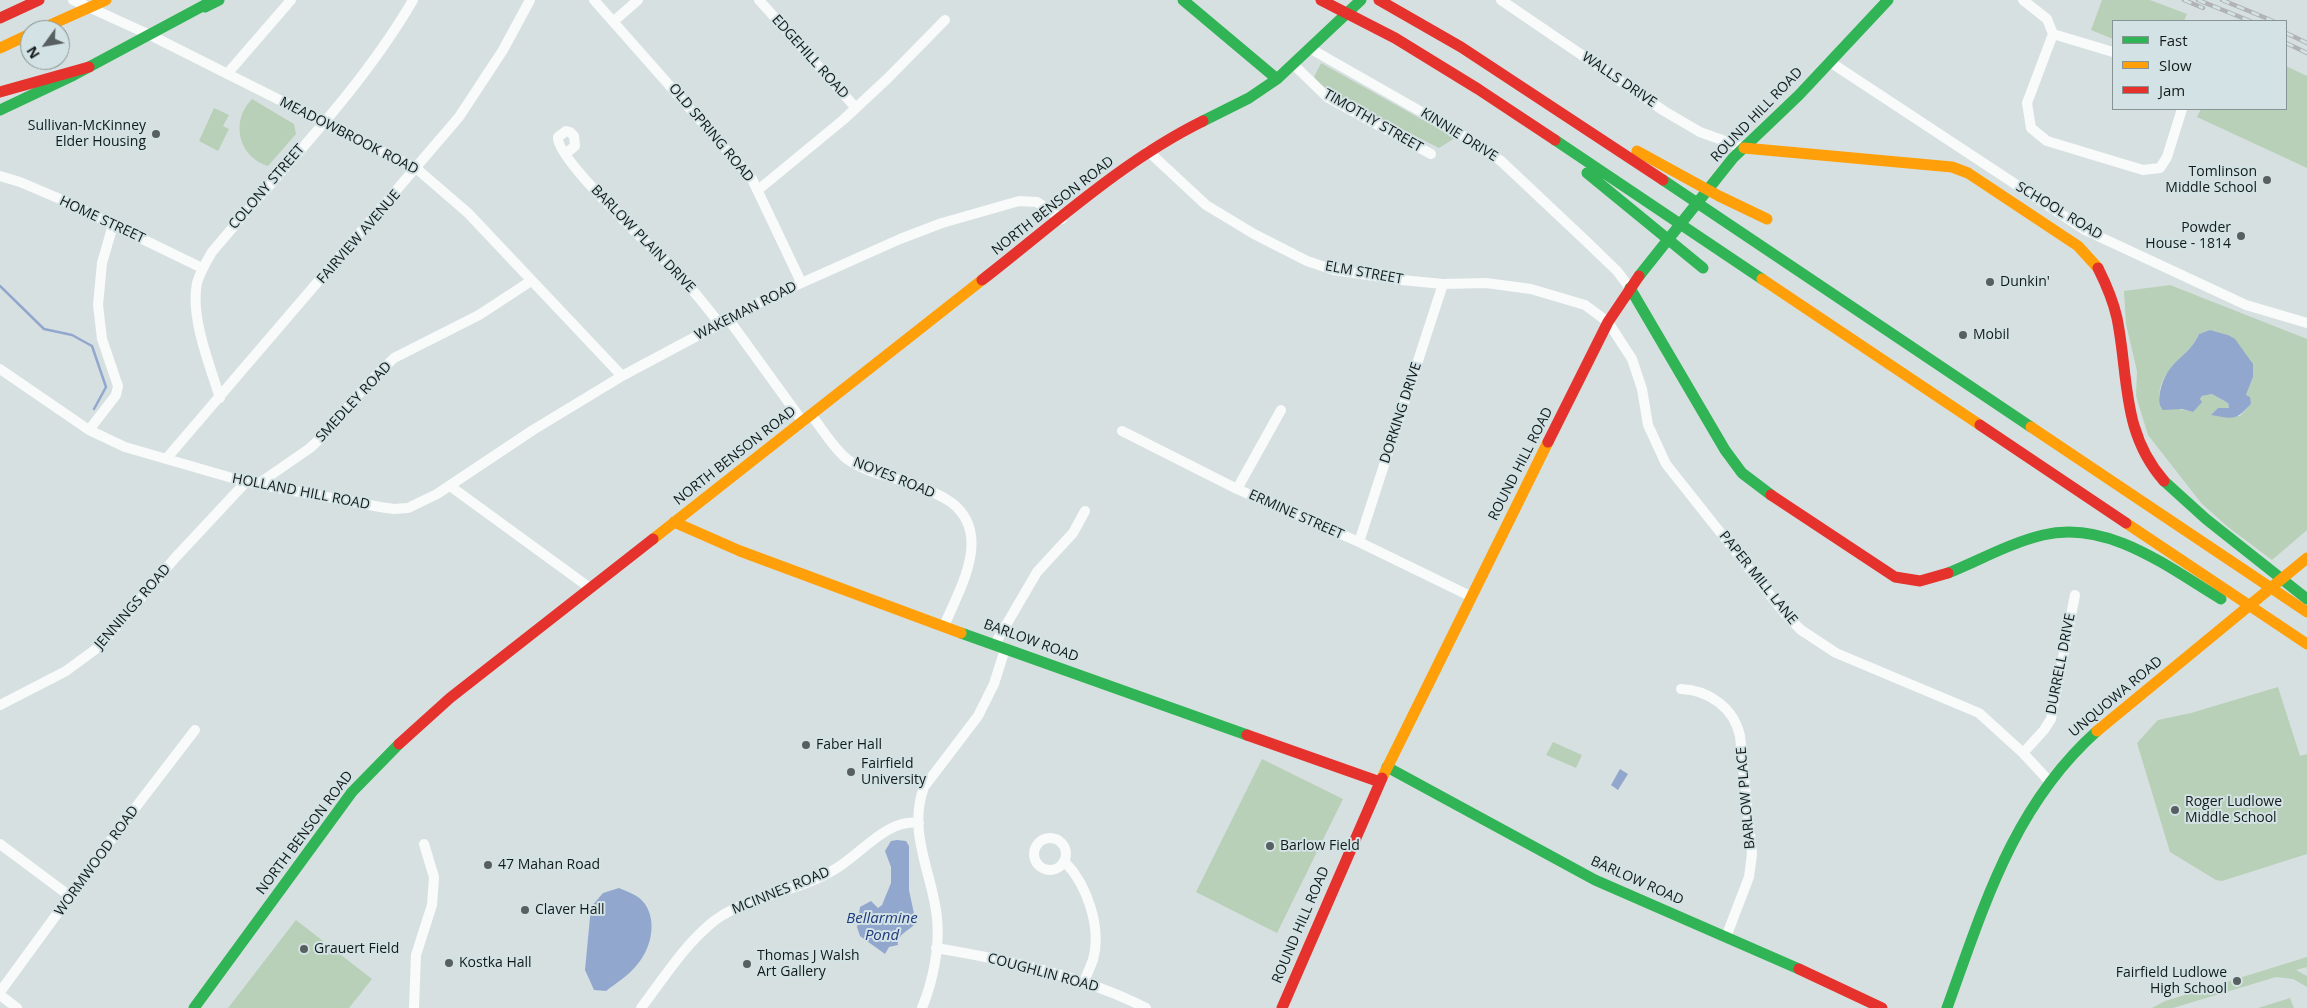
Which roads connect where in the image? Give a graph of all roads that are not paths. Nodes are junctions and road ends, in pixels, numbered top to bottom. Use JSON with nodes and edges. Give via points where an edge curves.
{"nodes":[{"id":1,"x":39,"y":0,"type":"edge"},
{"id":2,"x":73,"y":0,"type":"edge"},
{"id":3,"x":106,"y":0,"type":"edge"},
{"id":4,"x":219,"y":0,"type":"edge"},
{"id":5,"x":291,"y":0,"type":"edge"},
{"id":6,"x":413,"y":0,"type":"edge"},
{"id":7,"x":530,"y":0,"type":"edge"},
{"id":8,"x":594,"y":0,"type":"edge"},
{"id":9,"x":638,"y":0,"type":"edge"},
{"id":10,"x":759,"y":0,"type":"edge"},
{"id":11,"x":1183,"y":0,"type":"edge"},
{"id":12,"x":1321,"y":0,"type":"edge"},
{"id":13,"x":1362,"y":0,"type":"edge"},
{"id":14,"x":1501,"y":0,"type":"edge"},
{"id":15,"x":1888,"y":0,"type":"edge"},
{"id":16,"x":2023,"y":0,"type":"edge"},
{"id":17,"x":1382,"y":1,"type":"edge"},
{"id":18,"x":209,"y":3,"type":"edge"},
{"id":19,"x":0,"y":18,"type":"edge"},
{"id":20,"x":61,"y":20,"type":"edge"},
{"id":21,"x":945,"y":20,"type":"dead end"},
{"id":22,"x":614,"y":21,"type":"junction"},
{"id":23,"x":2053,"y":34,"type":"junction"},
{"id":24,"x":150,"y":35,"type":"junction"},
{"id":25,"x":20,"y":39,"type":"edge"},
{"id":26,"x":0,"y":48,"type":"edge"},
{"id":27,"x":1311,"y":49,"type":"junction"},
{"id":28,"x":2112,"y":52,"type":"edge"},
{"id":29,"x":1830,"y":62,"type":"junction"},
{"id":30,"x":1294,"y":65,"type":"junction"},
{"id":31,"x":89,"y":67,"type":"junction"},
{"id":32,"x":227,"y":74,"type":"junction"},
{"id":33,"x":1277,"y":79,"type":"junction"},
{"id":34,"x":1517,"y":83,"type":"junction"},
{"id":35,"x":0,"y":92,"type":"edge"},
{"id":36,"x":1505,"y":107,"type":"junction"},
{"id":37,"x":856,"y":108,"type":"junction"},
{"id":38,"x":0,"y":110,"type":"edge"},
{"id":39,"x":2182,"y":110,"type":"edge"},
{"id":40,"x":323,"y":122,"type":"junction"},
{"id":41,"x":1744,"y":148,"type":"junction"},
{"id":42,"x":1148,"y":151,"type":"junction"},
{"id":43,"x":565,"y":154,"type":"dead end"},
{"id":44,"x":1431,"y":154,"type":"dead end"},
{"id":45,"x":417,"y":168,"type":"junction"},
{"id":46,"x":0,"y":176,"type":"edge"},
{"id":47,"x":758,"y":190,"type":"junction"},
{"id":48,"x":1062,"y":219,"type":"junction"},
{"id":49,"x":1767,"y":219,"type":"dead end"},
{"id":50,"x":113,"y":225,"type":"junction"},
{"id":51,"x":202,"y":268,"type":"junction"},
{"id":52,"x":1703,"y":268,"type":"dead end"},
{"id":53,"x":531,"y":280,"type":"junction"},
{"id":54,"x":801,"y":282,"type":"junction"},
{"id":55,"x":1443,"y":284,"type":"junction"},
{"id":56,"x":1630,"y":288,"type":"junction"},
{"id":57,"x":724,"y":322,"type":"junction"},
{"id":58,"x":1608,"y":322,"type":"junction"},
{"id":59,"x":2307,"y":323,"type":"edge"},
{"id":60,"x":0,"y":369,"type":"edge"},
{"id":61,"x":622,"y":376,"type":"junction"},
{"id":62,"x":220,"y":398,"type":"junction"},
{"id":63,"x":1281,"y":410,"type":"dead end"},
{"id":64,"x":807,"y":418,"type":"junction"},
{"id":65,"x":89,"y":430,"type":"junction"},
{"id":66,"x":1122,"y":431,"type":"dead end"},
{"id":67,"x":166,"y":459,"type":"junction"},
{"id":68,"x":246,"y":482,"type":"junction"},
{"id":69,"x":258,"y":484,"type":"junction"},
{"id":70,"x":450,"y":486,"type":"junction"},
{"id":71,"x":1237,"y":489,"type":"junction"},
{"id":72,"x":1085,"y":511,"type":"dead end"},
{"id":73,"x":674,"y":522,"type":"junction"},
{"id":74,"x":1359,"y":542,"type":"junction"},
{"id":75,"x":2307,"y":558,"type":"edge"},
{"id":76,"x":590,"y":588,"type":"junction"},
{"id":77,"x":2075,"y":596,"type":"dead end"},
{"id":78,"x":1472,"y":597,"type":"junction"},
{"id":79,"x":2307,"y":599,"type":"edge"},
{"id":80,"x":2233,"y":600,"type":"junction"},
{"id":81,"x":2307,"y":612,"type":"edge"},
{"id":82,"x":944,"y":626,"type":"junction"},
{"id":83,"x":2307,"y":645,"type":"edge"},
{"id":84,"x":1000,"y":647,"type":"junction"},
{"id":85,"x":1682,"y":689,"type":"dead end"},
{"id":86,"x":0,"y":705,"type":"edge"},
{"id":87,"x":195,"y":730,"type":"dead end"},
{"id":88,"x":2023,"y":753,"type":"junction"},
{"id":89,"x":1387,"y":767,"type":"junction"},
{"id":90,"x":2049,"y":781,"type":"junction"},
{"id":91,"x":1380,"y":782,"type":"junction"},
{"id":92,"x":920,"y":823,"type":"junction"},
{"id":93,"x":0,"y":844,"type":"edge"},
{"id":94,"x":424,"y":844,"type":"dead end"},
{"id":95,"x":1064,"y":861,"type":"dead end"},
{"id":96,"x":71,"y":897,"type":"junction"},
{"id":97,"x":1726,"y":937,"type":"junction"},
{"id":98,"x":936,"y":948,"type":"junction"},
{"id":99,"x":1084,"y":982,"type":"junction"},
{"id":100,"x":0,"y":994,"type":"edge"},
{"id":101,"x":17,"y":1008,"type":"edge"},
{"id":102,"x":194,"y":1008,"type":"edge"},
{"id":103,"x":414,"y":1008,"type":"edge"},
{"id":104,"x":641,"y":1008,"type":"edge"},
{"id":105,"x":922,"y":1008,"type":"edge"},
{"id":106,"x":1146,"y":1008,"type":"edge"},
{"id":107,"x":1282,"y":1008,"type":"edge"},
{"id":108,"x":1882,"y":1008,"type":"edge"},
{"id":109,"x":1947,"y":1008,"type":"edge"}],
"edges":[{"from":1,"to":19,"type":"main road"},
{"from":2,"to":24,"type":"street","name":"MEADOWBROOK ROAD"},
{"from":3,"to":20,"type":"main road"},
{"from":4,"to":18,"type":"main road"},
{"from":5,"to":32,"type":"street"},
{"from":6,"to":40,"type":"street","name":"COLONY STREET","via":[[397,27]]},
{"from":7,"to":45,"type":"street","name":"FAIRVIEW AVENUE","via":[[503,50],[459,117]]},
{"from":8,"to":22,"type":"street","name":"OLD SPRING ROAD"},
{"from":9,"to":22,"type":"street"},
{"from":10,"to":37,"type":"street","name":"EDGEHILL ROAD"},
{"from":11,"to":33,"type":"main road"},
{"from":12,"to":36,"type":"main road","via":[[1423,54]]},
{"from":13,"to":27,"type":"main road","name":"NORTH BENSON ROAD"},
{"from":14,"to":41,"type":"street","name":"WALLS DRIVE","via":[[1664,111],[1700,132]]},
{"from":15,"to":29,"type":"main road","name":"ROUND HILL ROAD"},
{"from":16,"to":23,"type":"street","via":[[2046,19]]},
{"from":17,"to":34,"type":"main road"},
{"from":18,"to":24,"type":"main road"},
{"from":21,"to":37,"type":"street"},
{"from":22,"to":47,"type":"street","name":"OLD SPRING ROAD","via":[[740,164]]},
{"from":23,"to":28,"type":"street"},
{"from":23,"to":39,"type":"street","via":[[2026,102],[2031,128],[2047,141],[2143,170],[2160,168],[2167,157]]},
{"from":24,"to":31,"type":"main road"},
{"from":24,"to":32,"type":"street","name":"MEADOWBROOK ROAD"},
{"from":25,"to":26,"type":"main road"},
{"from":27,"to":30,"type":"main road","name":"NORTH BENSON ROAD"},
{"from":27,"to":56,"type":"street","name":"KINNIE DRIVE","via":[[1489,152],[1520,177]]},
{"from":29,"to":41,"type":"main road","name":"ROUND HILL ROAD"},
{"from":29,"to":59,"type":"street","name":"SCHOOL ROAD","via":[[2085,230],[2246,305]]},
{"from":30,"to":33,"type":"main road","name":"NORTH BENSON ROAD"},
{"from":30,"to":44,"type":"street","name":"TIMOTHY STREET","via":[[1327,96]]},
{"from":31,"to":35,"type":"main road"},
{"from":31,"to":38,"type":"main road"},
{"from":32,"to":40,"type":"street","name":"MEADOWBROOK ROAD"},
{"from":33,"to":42,"type":"main road","name":"NORTH BENSON ROAD","via":[[1249,98]]},
{"from":34,"to":49,"type":"main road","via":[[1698,185]]},
{"from":34,"to":81,"type":"main road"},
{"from":36,"to":52,"type":"main road"},
{"from":36,"to":80,"type":"main road"},
{"from":37,"to":47,"type":"street","name":"EDGEHILL ROAD"},
{"from":40,"to":45,"type":"street","name":"MEADOWBROOK ROAD"},
{"from":40,"to":51,"type":"street","name":"COLONY STREET","via":[[212,252]]},
{"from":41,"to":56,"type":"main road","name":"ROUND HILL ROAD"},
{"from":41,"to":79,"type":"main road","via":[[1952,167],[1968,173],[2078,246],[2094,264],[2112,295],[2130,416],[2146,459],[2170,488]]},
{"from":42,"to":48,"type":"main road","name":"NORTH BENSON ROAD"},
{"from":42,"to":55,"type":"street","name":"ELM STREET","via":[[1206,205],[1307,261],[1334,270]]},
{"from":43,"to":57,"type":"street","name":"BARLOW PLAIN DRIVE","via":[[611,207]]},
{"from":45,"to":53,"type":"street","name":"MEADOWBROOK ROAD","via":[[468,213]]},
{"from":45,"to":62,"type":"street","name":"FAIRVIEW AVENUE"},
{"from":46,"to":50,"type":"street","name":"HOME STREET"},
{"from":47,"to":54,"type":"street","name":"OLD SPRING ROAD"},
{"from":48,"to":54,"type":"street","name":"WAKEMAN ROAD","via":[[1037,202],[1012,203],[942,223]]},
{"from":48,"to":64,"type":"main road","name":"NORTH BENSON ROAD"},
{"from":50,"to":51,"type":"street","name":"HOME STREET"},
{"from":50,"to":65,"type":"street","via":[[102,263],[98,305],[102,339],[118,386],[116,395]]},
{"from":51,"to":62,"type":"street","name":"COLONY STREET","via":[[196,293],[197,315]]},
{"from":53,"to":61,"type":"street","name":"MEADOWBROOK ROAD"},
{"from":53,"to":69,"type":"street","name":"SMEDLEY ROAD","via":[[479,315],[394,358],[310,448]]},
{"from":54,"to":57,"type":"street","name":"WAKEMAN ROAD"},
{"from":55,"to":58,"type":"street","name":"ELM STREET","via":[[1486,283],[1531,288],[1585,305]]},
{"from":55,"to":74,"type":"street","name":"DORKING DRIVE"},
{"from":56,"to":58,"type":"main road","name":"ROUND HILL ROAD"},
{"from":56,"to":80,"type":"main road","via":[[1725,450],[1742,473],[1885,572],[1904,580],[1932,579],[2040,536],[2080,532],[2128,547]]},
{"from":57,"to":61,"type":"street","name":"WAKEMAN ROAD"},
{"from":57,"to":64,"type":"street","name":"BARLOW PLAIN DRIVE"},
{"from":58,"to":78,"type":"main road","name":"ROUND HILL ROAD"},
{"from":58,"to":88,"type":"street","name":"PAPER MILL LANE","via":[[1632,359],[1642,389],[1648,425],[1666,464],[1785,614],[1836,653],[1979,713]]},
{"from":60,"to":65,"type":"street","name":"HOLLAND HILL ROAD"},
{"from":61,"to":70,"type":"street","name":"WAKEMAN ROAD"},
{"from":62,"to":67,"type":"street","name":"FAIRVIEW AVENUE"},
{"from":63,"to":71,"type":"street"},
{"from":64,"to":73,"type":"main road","name":"NORTH BENSON ROAD"},
{"from":64,"to":82,"type":"street","name":"NOYES ROAD","via":[[846,459],[931,491],[951,502],[964,518],[971,535],[971,557]]},
{"from":65,"to":67,"type":"street","name":"HOLLAND HILL ROAD","via":[[118,444]]},
{"from":66,"to":71,"type":"street","name":"ERMINE STREET"},
{"from":67,"to":68,"type":"street","name":"HOLLAND HILL ROAD"},
{"from":68,"to":69,"type":"street","name":"HOLLAND HILL ROAD"},
{"from":68,"to":86,"type":"street","name":"JENNINGS ROAD","via":[[100,646],[66,671]]},
{"from":69,"to":70,"type":"street","name":"HOLLAND HILL ROAD","via":[[394,509],[408,508]]},
{"from":70,"to":76,"type":"street"},
{"from":71,"to":74,"type":"street","name":"ERMINE STREET"},
{"from":72,"to":84,"type":"street","via":[[1073,533],[1037,572]]},
{"from":73,"to":76,"type":"main road","name":"NORTH BENSON ROAD"},
{"from":73,"to":82,"type":"main road","name":"BARLOW ROAD","via":[[740,551]]},
{"from":74,"to":78,"type":"street","name":"ERMINE STREET"},
{"from":75,"to":90,"type":"main road","name":"UNQUOWA ROAD","via":[[2098,729]]},
{"from":76,"to":102,"type":"main road","name":"NORTH BENSON ROAD","via":[[450,698],[352,792]]},
{"from":77,"to":88,"type":"street","name":"DURRELL DRIVE","via":[[2051,719]]},
{"from":78,"to":89,"type":"main road","name":"ROUND HILL ROAD"},
{"from":80,"to":83,"type":"main road"},
{"from":82,"to":84,"type":"main road","name":"BARLOW ROAD"},
{"from":84,"to":91,"type":"main road","name":"BARLOW ROAD"},
{"from":84,"to":92,"type":"street","via":[[994,684],[978,716],[924,788]]},
{"from":85,"to":97,"type":"street","name":"BARLOW PLACE","via":[[1705,693],[1723,706],[1734,719],[1740,736],[1752,854],[1749,877]]},
{"from":87,"to":96,"type":"street","name":"WORMWOOD ROAD"},
{"from":88,"to":90,"type":"street","name":"PAPER MILL LANE"},
{"from":89,"to":91,"type":"main road","name":"ROUND HILL ROAD"},
{"from":89,"to":97,"type":"main road","name":"BARLOW ROAD","via":[[1595,880]]},
{"from":90,"to":109,"type":"main road","name":"UNQUOWA ROAD","via":[[2032,806],[1992,888]]},
{"from":91,"to":107,"type":"main road","name":"ROUND HILL ROAD"},
{"from":92,"to":98,"type":"street","via":[[920,847],[937,917]]},
{"from":92,"to":104,"type":"street","name":"MCINNES ROAD","via":[[901,824],[889,830],[832,872],[727,912],[693,942]]},
{"from":93,"to":96,"type":"street"},
{"from":94,"to":103,"type":"street","via":[[434,877],[432,905],[416,955]]},
{"from":95,"to":99,"type":"street","via":[[1073,870],[1083,890],[1093,922],[1094,954]]},
{"from":96,"to":100,"type":"street","name":"WORMWOOD ROAD"},
{"from":97,"to":108,"type":"main road","name":"BARLOW ROAD"},
{"from":98,"to":99,"type":"street","name":"COUGHLIN ROAD","via":[[978,955]]},
{"from":98,"to":105,"type":"street"},
{"from":99,"to":106,"type":"street","name":"COUGHLIN ROAD"},
{"from":100,"to":101,"type":"street"}]}
